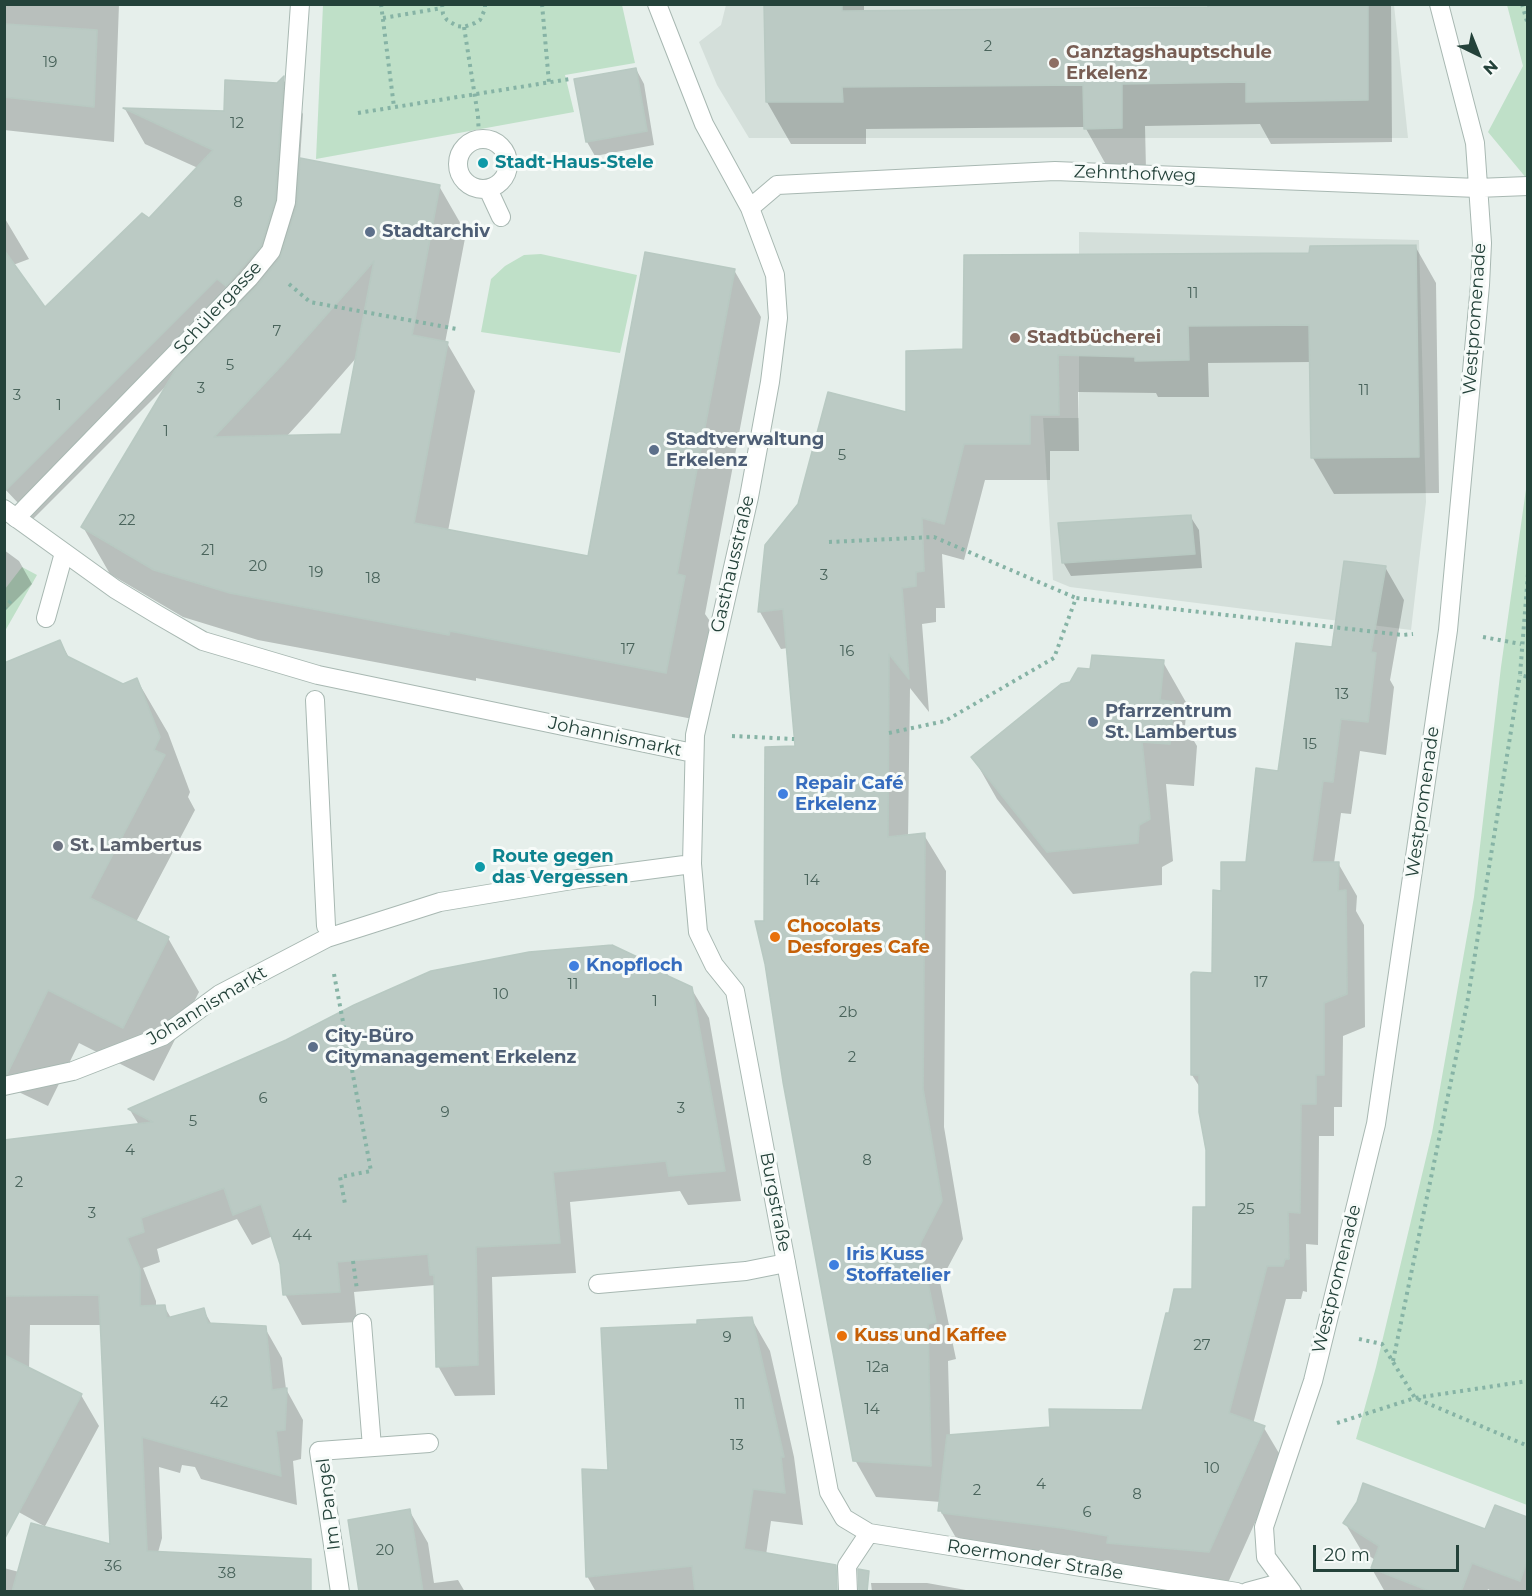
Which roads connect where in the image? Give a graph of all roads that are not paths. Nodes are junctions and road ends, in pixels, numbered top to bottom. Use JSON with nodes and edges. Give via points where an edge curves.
{"nodes":[{"id":1,"x":300,"y":4,"type":"edge"},
{"id":2,"x":657,"y":4,"type":"edge"},
{"id":3,"x":1439,"y":4,"type":"edge"},
{"id":4,"x":1527,"y":186,"type":"edge"},
{"id":5,"x":1477,"y":188,"type":"junction"},
{"id":6,"x":488,"y":189,"type":"junction"},
{"id":7,"x":750,"y":208,"type":"junction"},
{"id":8,"x":501,"y":217,"type":"dead end"},
{"id":9,"x":10,"y":513,"type":"edge"},
{"id":10,"x":64,"y":553,"type":"junction"},
{"id":11,"x":46,"y":618,"type":"dead end"},
{"id":12,"x":315,"y":700,"type":"dead end"},
{"id":13,"x":693,"y":753,"type":"junction"},
{"id":14,"x":692,"y":864,"type":"junction"},
{"id":15,"x":327,"y":932,"type":"junction"},
{"id":16,"x":4,"y":1086,"type":"edge"},
{"id":17,"x":786,"y":1263,"type":"junction"},
{"id":18,"x":598,"y":1284,"type":"dead end"},
{"id":19,"x":362,"y":1323,"type":"dead end"},
{"id":20,"x":429,"y":1443,"type":"dead end"},
{"id":21,"x":372,"y":1447,"type":"junction"},
{"id":22,"x":869,"y":1533,"type":"junction"},
{"id":23,"x":1288,"y":1587,"type":"edge"},
{"id":24,"x":340,"y":1592,"type":"edge"},
{"id":25,"x":848,"y":1592,"type":"edge"},
{"id":26,"x":1237,"y":1592,"type":"edge"},
{"id":27,"x":1247,"y":1592,"type":"edge"}],
"edges":[{"from":1,"to":9,"type":"street","name":"Schülergasse","via":[[286,202],[271,251],[249,278]]},
{"from":2,"to":7,"type":"street","name":"Gasthausstraße","via":[[704,124]]},
{"from":3,"to":5,"type":"street","name":"Westpromenade","via":[[1475,143]]},
{"from":4,"to":5,"type":"street","name":"Zehnthofweg"},
{"from":5,"to":7,"type":"street","name":"Zehnthofweg","via":[[1055,171],[777,185]]},
{"from":5,"to":23,"type":"street","name":"Westpromenade","via":[[1482,243],[1480,285],[1448,630],[1376,1124],[1313,1381],[1264,1527],[1266,1557]]},
{"from":6,"to":6,"type":"street","via":[[506,176],[509,165],[501,144],[479,138],[460,151],[459,173],[476,189]]},
{"from":6,"to":8,"type":"street"},
{"from":7,"to":13,"type":"street","name":"Gasthausstraße","via":[[775,275],[778,318],[749,497]]},
{"from":9,"to":10,"type":"street","name":"Johannismarkt"},
{"from":10,"to":11,"type":"street"},
{"from":10,"to":13,"type":"street","name":"Johannismarkt","via":[[203,640],[318,675]]},
{"from":12,"to":15,"type":"street"},
{"from":13,"to":14,"type":"street","name":"Johannismarkt"},
{"from":14,"to":15,"type":"street","name":"Johannismarkt","via":[[440,902]]},
{"from":14,"to":17,"type":"street","name":"Burgstraße","via":[[698,932],[714,965],[735,991]]},
{"from":15,"to":16,"type":"street","name":"Johannismarkt","via":[[220,994],[163,1036],[73,1071]]},
{"from":17,"to":18,"type":"street","via":[[746,1271]]},
{"from":17,"to":22,"type":"street","name":"Burgstraße","via":[[829,1492],[844,1518]]},
{"from":19,"to":21,"type":"street"},
{"from":20,"to":21,"type":"street","name":"Im Pangel"},
{"from":21,"to":24,"type":"street","name":"Im Pangel","via":[[319,1451]]},
{"from":22,"to":25,"type":"street","via":[[847,1566]]},
{"from":22,"to":26,"type":"street","name":"Roermonder Straße"},
{"from":23,"to":27,"type":"street"}]}
